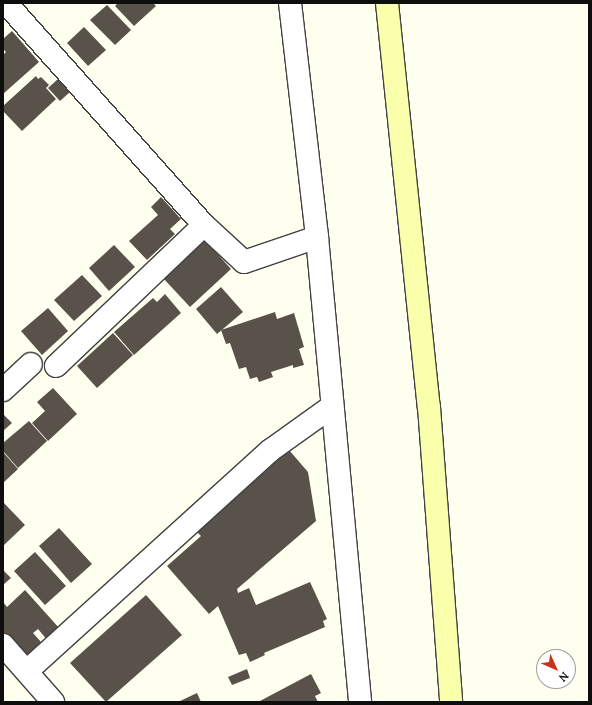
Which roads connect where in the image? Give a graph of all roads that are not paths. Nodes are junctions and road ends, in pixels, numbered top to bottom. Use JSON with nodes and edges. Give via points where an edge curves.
{"nodes":[{"id":1,"x":6,"y":3,"type":"edge"},
{"id":2,"x":290,"y":3,"type":"edge"},
{"id":3,"x":387,"y":3,"type":"edge"},
{"id":4,"x":204,"y":225,"type":"junction"},
{"id":5,"x":316,"y":237,"type":"junction"},
{"id":6,"x":31,"y":364,"type":"dead end"},
{"id":7,"x":56,"y":366,"type":"dead end"},
{"id":8,"x":3,"y":390,"type":"edge"},
{"id":9,"x":331,"y":407,"type":"junction"},
{"id":10,"x":3,"y":645,"type":"edge"},
{"id":11,"x":27,"y":672,"type":"junction"},
{"id":12,"x":53,"y":702,"type":"edge"},
{"id":13,"x":360,"y":702,"type":"edge"},
{"id":14,"x":451,"y":702,"type":"edge"}],
"edges":[{"from":1,"to":4,"type":"street"},
{"from":2,"to":5,"type":"street"},
{"from":3,"to":14,"type":"street","via":[[429,407]]},
{"from":4,"to":5,"type":"street","via":[[244,262]]},
{"from":4,"to":7,"type":"street"},
{"from":5,"to":9,"type":"street"},
{"from":6,"to":8,"type":"street"},
{"from":9,"to":11,"type":"street","via":[[271,450]]},
{"from":9,"to":13,"type":"street"},
{"from":10,"to":11,"type":"street"},
{"from":11,"to":12,"type":"street"}]}
